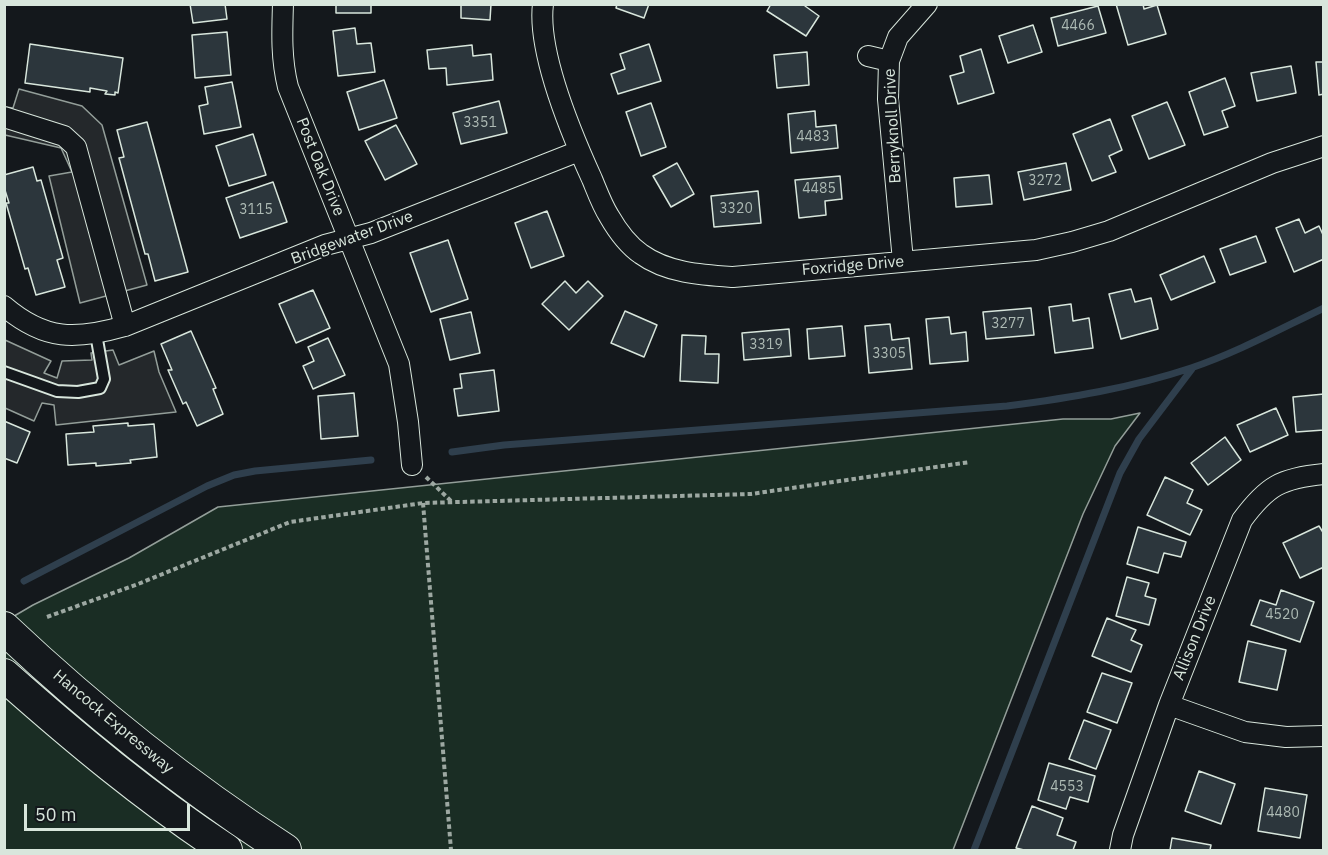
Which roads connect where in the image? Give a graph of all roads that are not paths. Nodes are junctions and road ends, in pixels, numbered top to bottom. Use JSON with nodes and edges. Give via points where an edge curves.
{"nodes":[{"id":1,"x":283,"y":4,"type":"edge"},
{"id":2,"x":543,"y":4,"type":"edge"},
{"id":3,"x":927,"y":4,"type":"edge"},
{"id":4,"x":868,"y":56,"type":"dead end"},
{"id":5,"x":889,"y":61,"type":"junction"},
{"id":6,"x":4,"y":117,"type":"edge"},
{"id":7,"x":1323,"y":146,"type":"edge"},
{"id":8,"x":579,"y":151,"type":"junction"},
{"id":9,"x":349,"y":239,"type":"junction"},
{"id":10,"x":903,"y":261,"type":"junction"},
{"id":11,"x":4,"y":306,"type":"edge"},
{"id":12,"x":125,"y":326,"type":"junction"},
{"id":13,"x":96,"y":334,"type":"junction"},
{"id":14,"x":4,"y":372,"type":"edge"},
{"id":15,"x":412,"y":465,"type":"road end"},
{"id":16,"x":1323,"y":474,"type":"edge"},
{"id":17,"x":4,"y":628,"type":"edge"},
{"id":18,"x":4,"y":675,"type":"edge"},
{"id":19,"x":1168,"y":705,"type":"junction"},
{"id":20,"x":1323,"y":736,"type":"edge"},
{"id":21,"x":226,"y":850,"type":"edge"},
{"id":22,"x":285,"y":850,"type":"edge"},
{"id":23,"x":1120,"y":850,"type":"edge"}],
"edges":[{"from":1,"to":9,"type":"street","name":"Post Oak Drive","via":[[282,45],[288,87]]},
{"from":2,"to":8,"type":"street","name":"Foxridge Drive","via":[[541,18],[548,60]]},
{"from":3,"to":5,"type":"street","name":"Berryknoll Drive","via":[[898,37]]},
{"from":4,"to":5,"type":"street"},
{"from":5,"to":10,"type":"street","name":"Berryknoll Drive","via":[[888,99]]},
{"from":6,"to":12,"type":"street","via":[[64,136],[76,147]]},
{"from":7,"to":10,"type":"street","name":"Foxridge Drive","via":[[1272,163],[1110,231],[1072,242],[1036,250]]},
{"from":8,"to":9,"type":"street","name":"Bridgewater Drive"},
{"from":8,"to":10,"type":"street","name":"Foxridge Drive","via":[[608,215],[623,236],[640,254],[662,266],[733,277]]},
{"from":9,"to":12,"type":"street","name":"Bridgewater Drive"},
{"from":9,"to":15,"type":"street","name":"Post Oak Drive","via":[[399,364]]},
{"from":11,"to":13,"type":"street","name":"Bridgewater Drive","via":[[38,329],[66,336]]},
{"from":12,"to":13,"type":"street","name":"Bridgewater Drive"},
{"from":13,"to":14,"type":"lane","via":[[104,379],[100,388],[57,391]]},
{"from":16,"to":19,"type":"street","name":"Allison Drive","via":[[1281,483],[1259,497],[1242,520]]},
{"from":17,"to":22,"type":"main road","name":"Hancock Expressway","via":[[154,759]]},
{"from":18,"to":21,"type":"main road","name":"Hancock Expressway","via":[[125,778]]},
{"from":19,"to":20,"type":"street","via":[[1245,732]]},
{"from":19,"to":23,"type":"street","name":"Allison Drive"}]}
